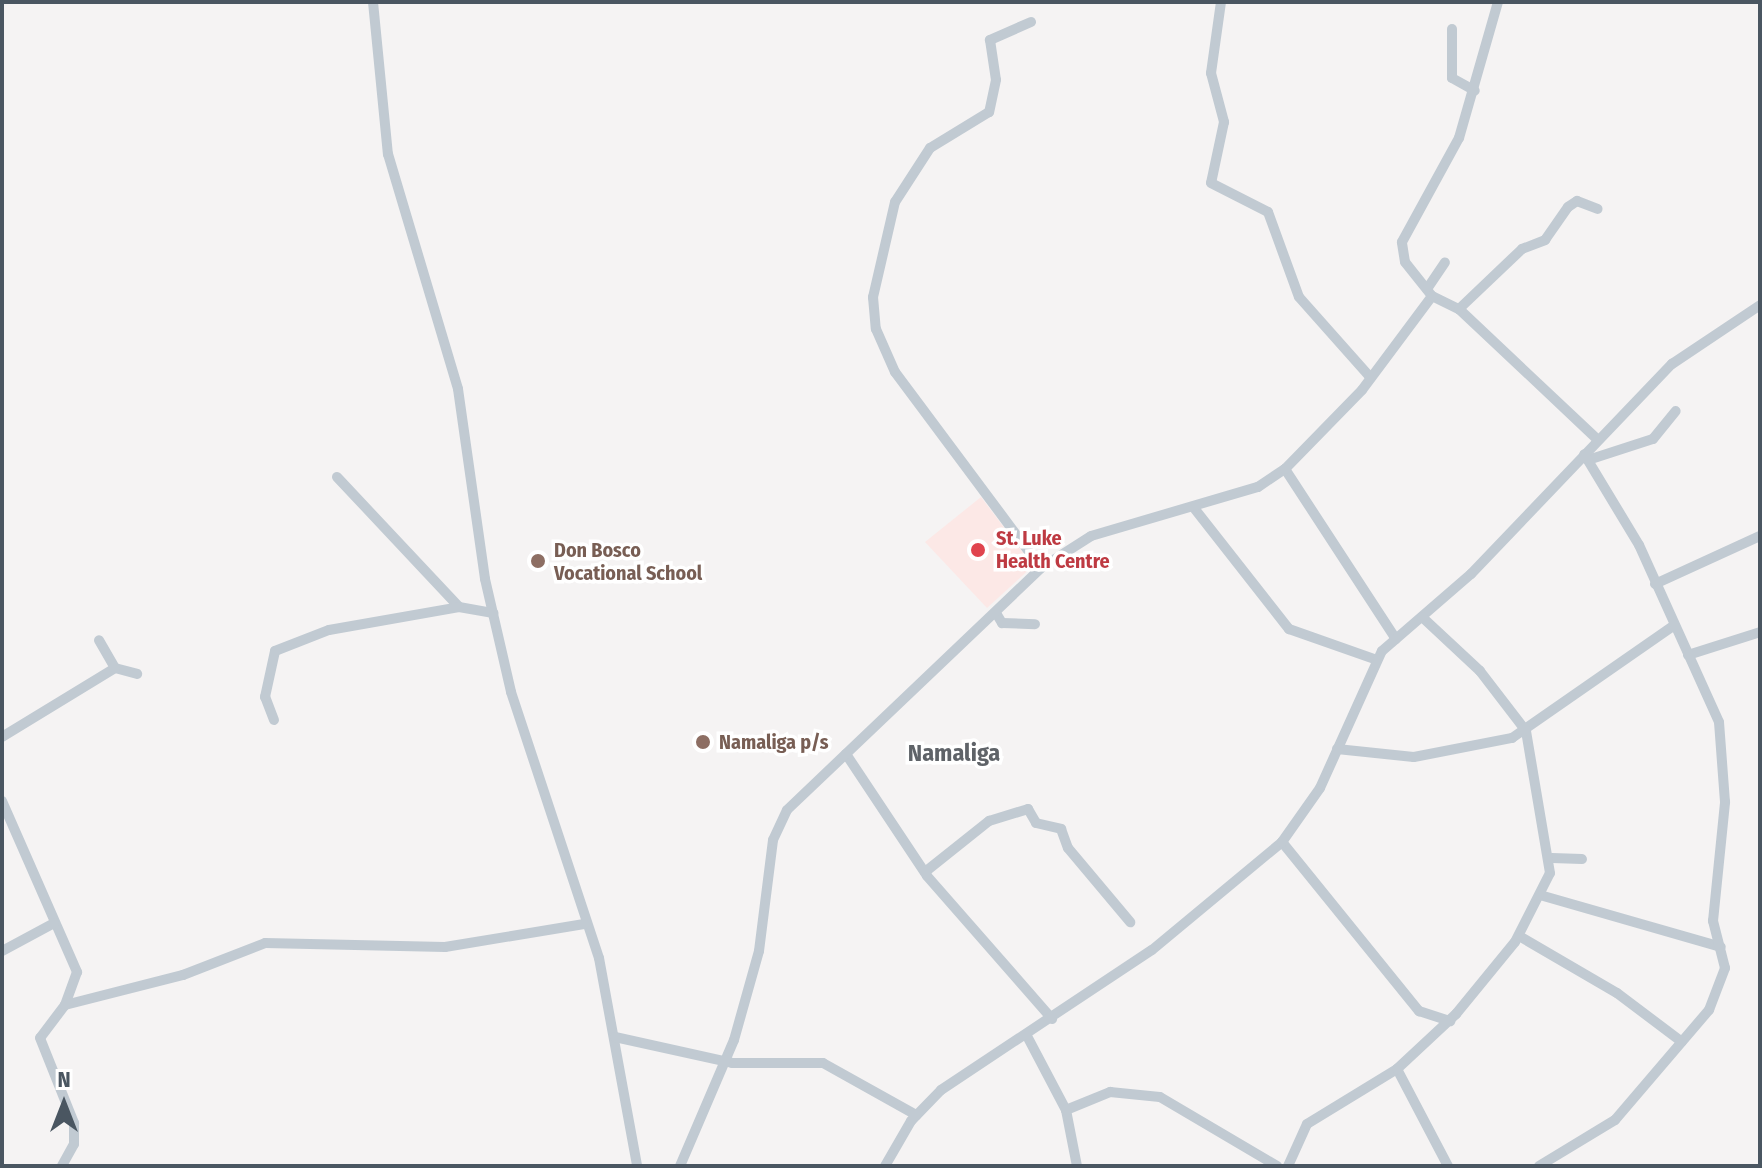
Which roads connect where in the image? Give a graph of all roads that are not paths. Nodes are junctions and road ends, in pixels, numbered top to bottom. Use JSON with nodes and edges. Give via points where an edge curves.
{"nodes":[{"id":1,"x":373,"y":2,"type":"edge"},
{"id":2,"x":1221,"y":2,"type":"edge"},
{"id":3,"x":1498,"y":2,"type":"edge"},
{"id":4,"x":1031,"y":22,"type":"dead end"},
{"id":5,"x":1452,"y":29,"type":"dead end"},
{"id":6,"x":1475,"y":91,"type":"junction"},
{"id":7,"x":1598,"y":209,"type":"dead end"},
{"id":8,"x":1445,"y":262,"type":"dead end"},
{"id":9,"x":1430,"y":292,"type":"junction"},
{"id":10,"x":1760,"y":305,"type":"edge"},
{"id":11,"x":1459,"y":309,"type":"junction"},
{"id":12,"x":1371,"y":378,"type":"junction"},
{"id":13,"x":1676,"y":411,"type":"dead end"},
{"id":14,"x":1595,"y":437,"type":"junction"},
{"id":15,"x":1586,"y":457,"type":"junction"},
{"id":16,"x":1285,"y":469,"type":"junction"},
{"id":17,"x":337,"y":477,"type":"dead end"},
{"id":18,"x":1194,"y":508,"type":"junction"},
{"id":19,"x":1760,"y":536,"type":"edge"},
{"id":20,"x":1041,"y":568,"type":"junction"},
{"id":21,"x":1655,"y":584,"type":"junction"},
{"id":22,"x":459,"y":607,"type":"junction"},
{"id":23,"x":493,"y":613,"type":"junction"},
{"id":24,"x":996,"y":613,"type":"junction"},
{"id":25,"x":1422,"y":617,"type":"junction"},
{"id":26,"x":1035,"y":624,"type":"dead end"},
{"id":27,"x":1673,"y":626,"type":"junction"},
{"id":28,"x":1760,"y":632,"type":"edge"},
{"id":29,"x":1396,"y":639,"type":"junction"},
{"id":30,"x":99,"y":640,"type":"dead end"},
{"id":31,"x":1688,"y":655,"type":"junction"},
{"id":32,"x":1377,"y":660,"type":"junction"},
{"id":33,"x":115,"y":668,"type":"junction"},
{"id":34,"x":137,"y":674,"type":"dead end"},
{"id":35,"x":274,"y":720,"type":"dead end"},
{"id":36,"x":1526,"y":731,"type":"junction"},
{"id":37,"x":2,"y":737,"type":"edge"},
{"id":38,"x":1337,"y":749,"type":"junction"},
{"id":39,"x":846,"y":754,"type":"junction"},
{"id":40,"x":2,"y":801,"type":"edge"},
{"id":41,"x":15,"y":837,"type":"junction"},
{"id":42,"x":1282,"y":842,"type":"junction"},
{"id":43,"x":2,"y":843,"type":"edge"},
{"id":44,"x":1552,"y":858,"type":"junction"},
{"id":45,"x":1582,"y":859,"type":"dead end"},
{"id":46,"x":925,"y":872,"type":"junction"},
{"id":47,"x":1540,"y":895,"type":"junction"},
{"id":48,"x":1130,"y":922,"type":"dead end"},
{"id":49,"x":54,"y":923,"type":"junction"},
{"id":50,"x":584,"y":924,"type":"junction"},
{"id":51,"x":1519,"y":936,"type":"junction"},
{"id":52,"x":1721,"y":947,"type":"junction"},
{"id":53,"x":2,"y":951,"type":"edge"},
{"id":54,"x":65,"y":1005,"type":"junction"},
{"id":55,"x":1052,"y":1019,"type":"junction"},
{"id":56,"x":1450,"y":1021,"type":"junction"},
{"id":57,"x":1027,"y":1036,"type":"junction"},
{"id":58,"x":615,"y":1037,"type":"junction"},
{"id":59,"x":1682,"y":1042,"type":"junction"},
{"id":60,"x":725,"y":1062,"type":"junction"},
{"id":61,"x":1397,"y":1069,"type":"junction"},
{"id":62,"x":1066,"y":1110,"type":"junction"},
{"id":63,"x":916,"y":1115,"type":"junction"},
{"id":64,"x":635,"y":1165,"type":"edge"},
{"id":65,"x":62,"y":1166,"type":"edge"},
{"id":66,"x":680,"y":1166,"type":"edge"},
{"id":67,"x":885,"y":1166,"type":"edge"},
{"id":68,"x":1077,"y":1166,"type":"edge"},
{"id":69,"x":1277,"y":1166,"type":"edge"},
{"id":70,"x":1288,"y":1166,"type":"edge"},
{"id":71,"x":1448,"y":1166,"type":"edge"},
{"id":72,"x":1539,"y":1166,"type":"edge"}],
"edges":[{"from":1,"to":23,"type":"street","via":[[380,117],[464,415]]},
{"from":2,"to":12,"type":"street","via":[[1211,73],[1224,122],[1211,183],[1268,212],[1299,297]]},
{"from":3,"to":6,"type":"street"},
{"from":4,"to":20,"type":"street","via":[[990,40],[996,80],[989,112],[930,148],[895,202],[873,297],[876,329],[895,372]]},
{"from":5,"to":6,"type":"street","via":[[1452,78]]},
{"from":6,"to":9,"type":"street","via":[[1459,138],[1402,242],[1405,262]]},
{"from":7,"to":11,"type":"street","via":[[1577,201],[1568,207],[1545,240],[1522,249]]},
{"from":8,"to":9,"type":"street"},
{"from":9,"to":11,"type":"street"},
{"from":9,"to":12,"type":"street"},
{"from":10,"to":14,"type":"street","via":[[1699,342]]},
{"from":11,"to":14,"type":"street"},
{"from":12,"to":16,"type":"street"},
{"from":13,"to":15,"type":"street","via":[[1653,439]]},
{"from":14,"to":15,"type":"street"},
{"from":15,"to":21,"type":"street"},
{"from":15,"to":25,"type":"street"},
{"from":16,"to":18,"type":"street"},
{"from":16,"to":29,"type":"street"},
{"from":17,"to":22,"type":"street"},
{"from":18,"to":20,"type":"street","via":[[1091,536]]},
{"from":18,"to":32,"type":"street","via":[[1289,629]]},
{"from":19,"to":21,"type":"street"},
{"from":20,"to":24,"type":"street"},
{"from":21,"to":27,"type":"street"},
{"from":22,"to":23,"type":"street"},
{"from":22,"to":35,"type":"street","via":[[329,630],[275,651],[265,697]]},
{"from":23,"to":50,"type":"street"},
{"from":24,"to":26,"type":"street","via":[[1002,623]]},
{"from":24,"to":39,"type":"street"},
{"from":25,"to":29,"type":"street"},
{"from":25,"to":36,"type":"street","via":[[1480,671]]},
{"from":27,"to":31,"type":"street"},
{"from":27,"to":36,"type":"street"},
{"from":28,"to":31,"type":"street"},
{"from":29,"to":32,"type":"street"},
{"from":30,"to":33,"type":"street"},
{"from":31,"to":52,"type":"street","via":[[1723,742],[1724,834],[1712,889]]},
{"from":32,"to":38,"type":"street"},
{"from":33,"to":34,"type":"street"},
{"from":33,"to":37,"type":"street"},
{"from":36,"to":38,"type":"street","via":[[1414,757]]},
{"from":36,"to":44,"type":"street"},
{"from":38,"to":42,"type":"street"},
{"from":39,"to":46,"type":"street"},
{"from":39,"to":60,"type":"street","via":[[797,797],[779,824],[752,980]]},
{"from":40,"to":41,"type":"street"},
{"from":41,"to":43,"type":"street"},
{"from":41,"to":49,"type":"street"},
{"from":42,"to":55,"type":"street","via":[[1152,950]]},
{"from":42,"to":56,"type":"street","via":[[1419,1011]]},
{"from":44,"to":45,"type":"street"},
{"from":44,"to":47,"type":"street"},
{"from":46,"to":48,"type":"street","via":[[989,821],[1028,809],[1036,823],[1061,829],[1068,848]]},
{"from":46,"to":55,"type":"street"},
{"from":47,"to":51,"type":"street"},
{"from":47,"to":52,"type":"street"},
{"from":49,"to":53,"type":"street"},
{"from":49,"to":54,"type":"street","via":[[77,972]]},
{"from":50,"to":54,"type":"street","via":[[445,947],[265,943],[183,975]]},
{"from":50,"to":58,"type":"street"},
{"from":51,"to":56,"type":"street"},
{"from":51,"to":59,"type":"street","via":[[1617,993]]},
{"from":52,"to":59,"type":"street","via":[[1721,988]]},
{"from":54,"to":65,"type":"street","via":[[40,1038],[74,1123],[74,1144]]},
{"from":55,"to":57,"type":"street"},
{"from":56,"to":61,"type":"street"},
{"from":57,"to":62,"type":"street"},
{"from":57,"to":63,"type":"street","via":[[965,1072]]},
{"from":58,"to":60,"type":"street"},
{"from":58,"to":64,"type":"street"},
{"from":59,"to":72,"type":"street","via":[[1615,1120]]},
{"from":60,"to":63,"type":"street","via":[[823,1063]]},
{"from":60,"to":66,"type":"street"},
{"from":61,"to":70,"type":"street","via":[[1307,1124]]},
{"from":61,"to":71,"type":"street"},
{"from":62,"to":68,"type":"street"},
{"from":62,"to":69,"type":"street","via":[[1110,1092],[1160,1097]]},
{"from":63,"to":67,"type":"street"}]}
